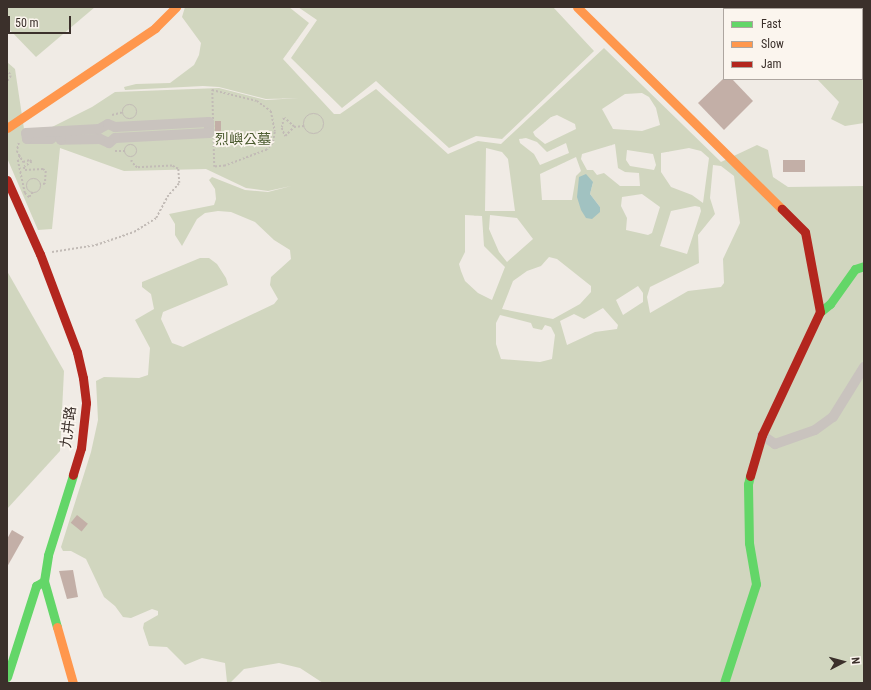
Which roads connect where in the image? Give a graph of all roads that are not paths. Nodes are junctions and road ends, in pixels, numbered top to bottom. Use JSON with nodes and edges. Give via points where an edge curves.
{"nodes":[{"id":1,"x":176,"y":7,"type":"edge"},
{"id":2,"x":577,"y":7,"type":"edge"},
{"id":3,"x":209,"y":122,"type":"joint"},
{"id":4,"x":7,"y":128,"type":"edge"},
{"id":5,"x":7,"y":180,"type":"edge"},
{"id":6,"x":864,"y":266,"type":"edge"},
{"id":7,"x":820,"y":312,"type":"junction"},
{"id":8,"x":864,"y":367,"type":"edge"},
{"id":9,"x":762,"y":435,"type":"junction"},
{"id":10,"x":44,"y":580,"type":"junction"},
{"id":11,"x":7,"y":677,"type":"edge"},
{"id":12,"x":73,"y":683,"type":"edge"},
{"id":13,"x":724,"y":683,"type":"edge"}],
"edges":[{"from":1,"to":4,"type":"street","via":[[155,28]]},
{"from":2,"to":7,"type":"street","via":[[805,232]]},
{"from":3,"to":3,"type":"street","via":[[209,133],[115,138],[109,143],[100,139],[61,140],[61,137],[51,136],[51,139],[26,140],[26,134],[99,128],[108,124],[115,127]]},
{"from":5,"to":10,"type":"street","name":"九井路","via":[[40,254],[76,352],[86,403],[81,448],[48,555]]},
{"from":6,"to":7,"type":"street","via":[[855,269],[830,304]]},
{"from":7,"to":9,"type":"street"},
{"from":8,"to":9,"type":"street","via":[[833,417],[815,430],[775,444]]},
{"from":9,"to":13,"type":"street","via":[[748,484],[749,543],[756,584]]},
{"from":10,"to":11,"type":"street","via":[[36,586]]},
{"from":10,"to":12,"type":"street","name":"九井路"}]}
